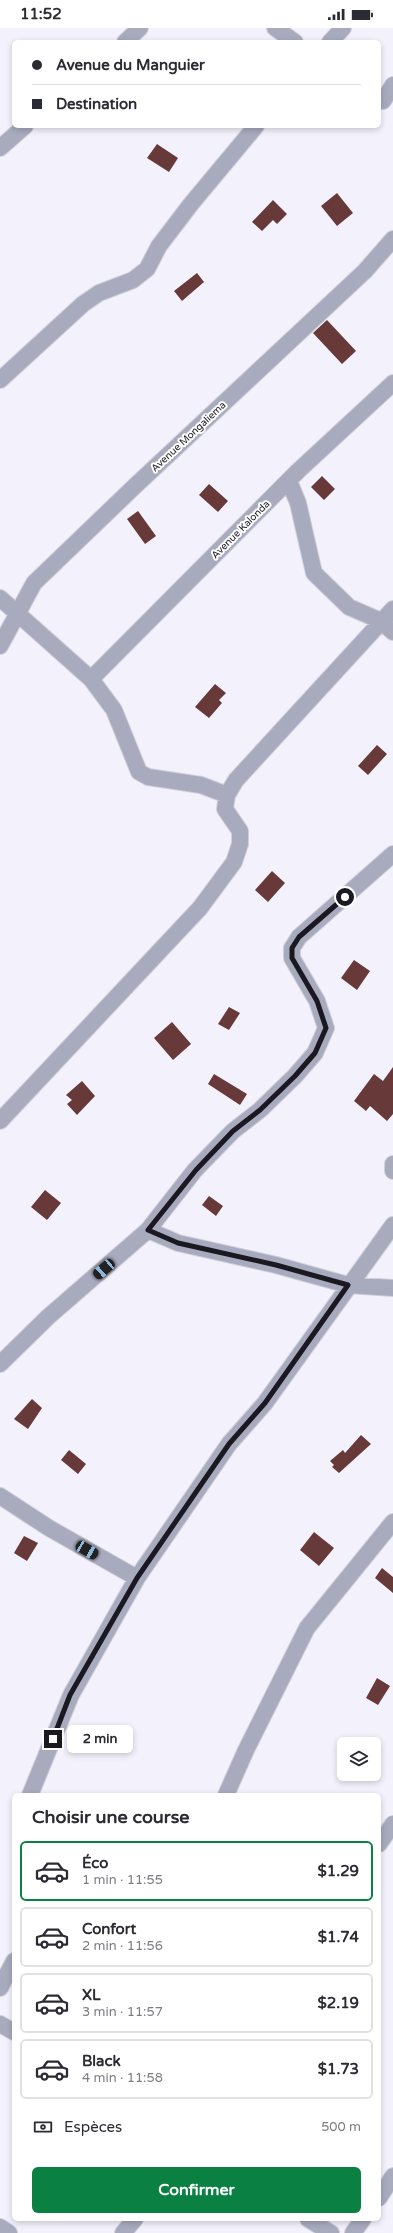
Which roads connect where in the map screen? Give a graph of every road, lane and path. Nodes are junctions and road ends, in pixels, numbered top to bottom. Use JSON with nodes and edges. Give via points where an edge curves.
{"nodes":[{"id":1,"x":140,"y":28,"type":"edge"},
{"id":2,"x":275,"y":28,"type":"edge"},
{"id":3,"x":343,"y":28,"type":"edge"},
{"id":4,"x":127,"y":40,"type":"edge"},
{"id":5,"x":292,"y":40,"type":"edge"},
{"id":6,"x":332,"y":40,"type":"edge"},
{"id":7,"x":393,"y":85,"type":"edge"},
{"id":8,"x":385,"y":102,"type":"edge"},
{"id":9,"x":23,"y":128,"type":"edge"},
{"id":10,"x":254,"y":128,"type":"edge"},
{"id":11,"x":0,"y":148,"type":"edge"},
{"id":12,"x":393,"y":239,"type":"edge"},
{"id":13,"x":0,"y":380,"type":"edge"},
{"id":14,"x":393,"y":383,"type":"edge"},
{"id":15,"x":289,"y":481,"type":"junction"},
{"id":16,"x":0,"y":598,"type":"edge"},
{"id":17,"x":393,"y":609,"type":"edge"},
{"id":18,"x":18,"y":614,"type":"junction"},
{"id":19,"x":381,"y":621,"type":"junction"},
{"id":20,"x":393,"y":632,"type":"edge"},
{"id":21,"x":0,"y":646,"type":"edge"},
{"id":22,"x":91,"y":679,"type":"junction"},
{"id":23,"x":227,"y":795,"type":"junction"},
{"id":24,"x":393,"y":854,"type":"edge"},
{"id":25,"x":0,"y":1121,"type":"edge"},
{"id":26,"x":393,"y":1164,"type":"edge"},
{"id":27,"x":393,"y":1171,"type":"edge"},
{"id":28,"x":393,"y":1225,"type":"edge"},
{"id":29,"x":148,"y":1230,"type":"junction"},
{"id":30,"x":348,"y":1285,"type":"junction"},
{"id":31,"x":393,"y":1288,"type":"edge"},
{"id":32,"x":0,"y":1364,"type":"edge"},
{"id":33,"x":0,"y":1496,"type":"edge"},
{"id":34,"x":393,"y":1522,"type":"edge"},
{"id":35,"x":137,"y":1578,"type":"junction"},
{"id":36,"x":31,"y":1793,"type":"edge"},
{"id":37,"x":227,"y":1793,"type":"edge"},
{"id":38,"x":393,"y":1824,"type":"edge"},
{"id":39,"x":381,"y":1841,"type":"edge"},
{"id":40,"x":12,"y":1965,"type":"edge"},
{"id":41,"x":0,"y":1988,"type":"edge"},
{"id":42,"x":0,"y":2024,"type":"edge"},
{"id":43,"x":12,"y":2031,"type":"edge"},
{"id":44,"x":393,"y":2176,"type":"edge"},
{"id":45,"x":381,"y":2195,"type":"edge"},
{"id":46,"x":133,"y":2221,"type":"edge"},
{"id":47,"x":311,"y":2221,"type":"edge"},
{"id":48,"x":362,"y":2221,"type":"edge"},
{"id":49,"x":0,"y":2227,"type":"edge"},
{"id":50,"x":9,"y":2233,"type":"edge"},
{"id":51,"x":123,"y":2233,"type":"edge"},
{"id":52,"x":331,"y":2233,"type":"edge"},
{"id":53,"x":353,"y":2233,"type":"edge"}],
"edges":[{"from":1,"to":4,"type":"street"},
{"from":2,"to":5,"type":"street"},
{"from":3,"to":6,"type":"street"},
{"from":7,"to":8,"type":"street"},
{"from":9,"to":11,"type":"street"},
{"from":10,"to":13,"type":"street","via":[[186,210],[159,246],[147,269],[133,280],[99,294],[83,304]]},
{"from":12,"to":18,"type":"street","name":"Avenue Mongaliema","via":[[364,271],[141,479],[34,583]]},
{"from":14,"to":15,"type":"street","name":"Avenue Kalonda"},
{"from":15,"to":19,"type":"street","via":[[298,503],[314,573],[349,607]]},
{"from":15,"to":22,"type":"street","name":"Avenue Kalonda"},
{"from":16,"to":18,"type":"street"},
{"from":17,"to":19,"type":"street"},
{"from":18,"to":21,"type":"street","name":"Avenue Mongaliema"},
{"from":18,"to":22,"type":"street"},
{"from":19,"to":20,"type":"street"},
{"from":19,"to":23,"type":"street","via":[[236,780]]},
{"from":22,"to":23,"type":"street","via":[[114,710],[139,772],[148,777],[201,786]]},
{"from":23,"to":25,"type":"street","via":[[225,809],[240,831],[240,844],[234,862],[200,908]]},
{"from":24,"to":29,"type":"street","via":[[299,937],[292,948],[292,958],[317,1001],[326,1028],[315,1053],[295,1076],[260,1110],[233,1131],[196,1170]]},
{"from":26,"to":27,"type":"street"},
{"from":28,"to":30,"type":"street"},
{"from":29,"to":30,"type":"street","via":[[178,1243],[276,1265]]},
{"from":29,"to":32,"type":"street","via":[[48,1317]]},
{"from":30,"to":31,"type":"street"},
{"from":30,"to":35,"type":"street","via":[[265,1403],[229,1444]]},
{"from":33,"to":35,"type":"street"},
{"from":34,"to":37,"type":"street","via":[[307,1628]]},
{"from":35,"to":36,"type":"street","via":[[70,1695]]},
{"from":38,"to":39,"type":"street"},
{"from":40,"to":41,"type":"street"},
{"from":42,"to":43,"type":"street"},
{"from":44,"to":45,"type":"street"},
{"from":46,"to":51,"type":"street"},
{"from":47,"to":52,"type":"street"},
{"from":48,"to":53,"type":"street"},
{"from":49,"to":50,"type":"street"}]}
